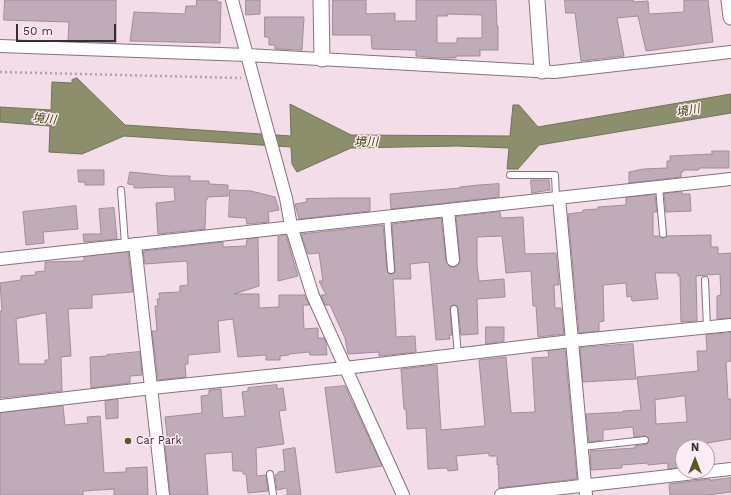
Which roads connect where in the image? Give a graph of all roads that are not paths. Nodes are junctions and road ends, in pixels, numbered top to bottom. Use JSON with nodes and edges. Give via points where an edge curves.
{"nodes":[{"id":1,"x":232,"y":0,"type":"edge"},
{"id":2,"x":321,"y":0,"type":"edge"},
{"id":3,"x":537,"y":0,"type":"edge"},
{"id":4,"x":729,"y":0,"type":"edge"},
{"id":5,"x":731,"y":17,"type":"edge"},
{"id":6,"x":0,"y":46,"type":"edge"},
{"id":7,"x":731,"y":52,"type":"edge"},
{"id":8,"x":247,"y":55,"type":"junction"},
{"id":9,"x":322,"y":60,"type":"junction"},
{"id":10,"x":542,"y":71,"type":"junction"},
{"id":11,"x":510,"y":176,"type":"dead end"},
{"id":12,"x":731,"y":179,"type":"edge"},
{"id":13,"x":659,"y":187,"type":"junction"},
{"id":14,"x":121,"y":190,"type":"dead end"},
{"id":15,"x":558,"y":198,"type":"junction"},
{"id":16,"x":448,"y":210,"type":"junction"},
{"id":17,"x":387,"y":216,"type":"junction"},
{"id":18,"x":291,"y":226,"type":"junction"},
{"id":19,"x":663,"y":234,"type":"dead end"},
{"id":20,"x":130,"y":244,"type":"junction"},
{"id":21,"x":0,"y":259,"type":"edge"},
{"id":22,"x":453,"y":260,"type":"dead end"},
{"id":23,"x":391,"y":270,"type":"dead end"},
{"id":24,"x":704,"y":280,"type":"dead end"},
{"id":25,"x":454,"y":309,"type":"dead end"},
{"id":26,"x":731,"y":325,"type":"edge"},
{"id":27,"x":707,"y":328,"type":"junction"},
{"id":28,"x":571,"y":341,"type":"junction"},
{"id":29,"x":458,"y":355,"type":"junction"},
{"id":30,"x":345,"y":368,"type":"junction"},
{"id":31,"x":152,"y":388,"type":"junction"},
{"id":32,"x":0,"y":406,"type":"edge"},
{"id":33,"x":645,"y":440,"type":"dead end"},
{"id":34,"x":582,"y":447,"type":"junction"},
{"id":35,"x":731,"y":469,"type":"edge"},
{"id":36,"x":270,"y":474,"type":"dead end"},
{"id":37,"x":586,"y":490,"type":"edge"},
{"id":38,"x":163,"y":495,"type":"edge"},
{"id":39,"x":273,"y":495,"type":"edge"},
{"id":40,"x":403,"y":495,"type":"edge"},
{"id":41,"x":502,"y":495,"type":"edge"}],
"edges":[{"from":1,"to":8,"type":"street"},
{"from":2,"to":9,"type":"street"},
{"from":3,"to":10,"type":"street"},
{"from":4,"to":5,"type":"street"},
{"from":6,"to":8,"type":"street"},
{"from":7,"to":10,"type":"street","via":[[554,72]]},
{"from":8,"to":9,"type":"street"},
{"from":8,"to":18,"type":"street","via":[[286,198]]},
{"from":9,"to":10,"type":"street"},
{"from":11,"to":15,"type":"lane","via":[[554,176]]},
{"from":12,"to":13,"type":"street"},
{"from":13,"to":15,"type":"street"},
{"from":13,"to":19,"type":"lane"},
{"from":14,"to":20,"type":"lane"},
{"from":15,"to":16,"type":"street"},
{"from":15,"to":28,"type":"street"},
{"from":16,"to":17,"type":"street"},
{"from":16,"to":22,"type":"street"},
{"from":17,"to":18,"type":"street"},
{"from":17,"to":23,"type":"lane"},
{"from":18,"to":20,"type":"street"},
{"from":18,"to":30,"type":"street","via":[[313,296]]},
{"from":20,"to":21,"type":"street"},
{"from":20,"to":31,"type":"street"},
{"from":24,"to":27,"type":"lane"},
{"from":25,"to":29,"type":"lane"},
{"from":26,"to":27,"type":"street"},
{"from":27,"to":28,"type":"street"},
{"from":28,"to":29,"type":"street"},
{"from":28,"to":34,"type":"street"},
{"from":29,"to":30,"type":"street"},
{"from":30,"to":31,"type":"street"},
{"from":30,"to":40,"type":"street"},
{"from":31,"to":32,"type":"street"},
{"from":31,"to":38,"type":"street"},
{"from":33,"to":34,"type":"lane"},
{"from":34,"to":37,"type":"street"},
{"from":35,"to":37,"type":"street"},
{"from":36,"to":39,"type":"lane"},
{"from":37,"to":41,"type":"street"}]}
